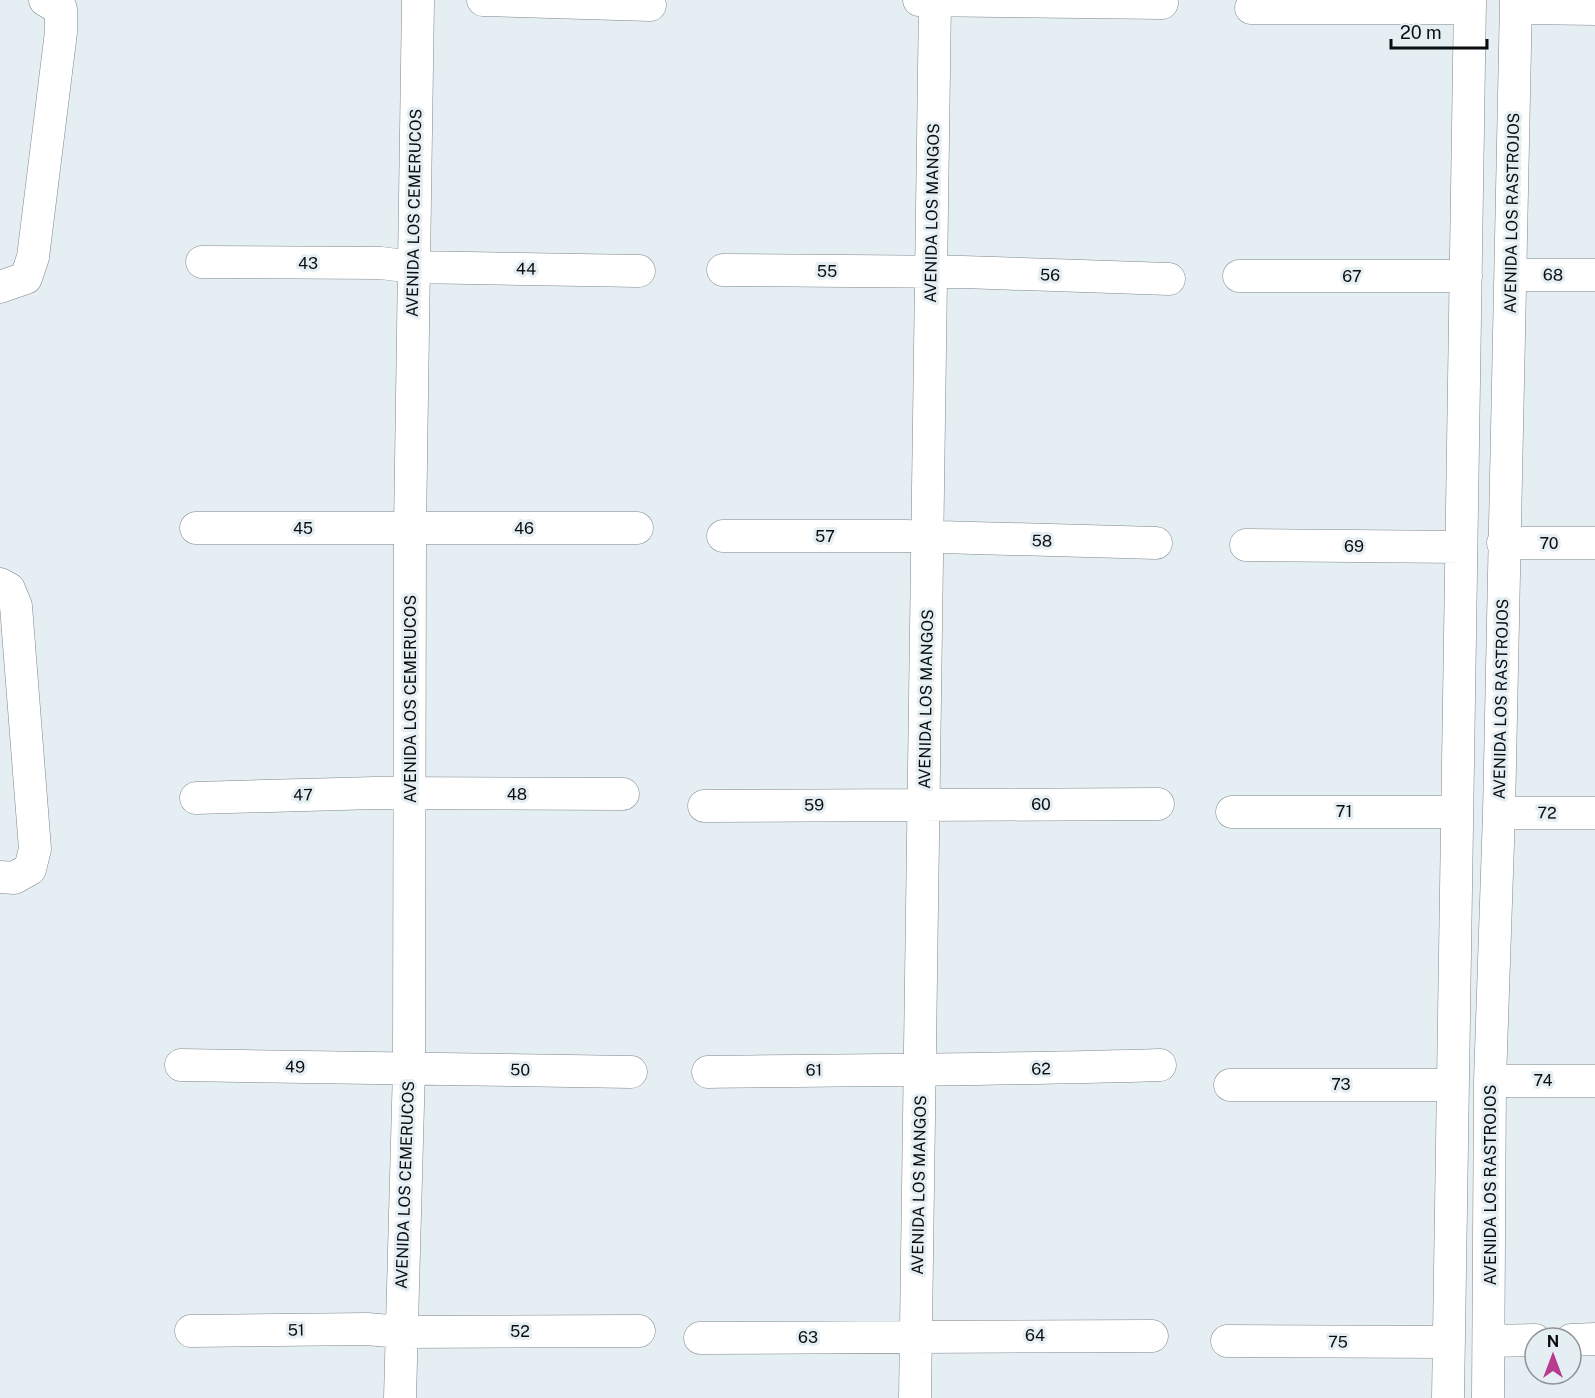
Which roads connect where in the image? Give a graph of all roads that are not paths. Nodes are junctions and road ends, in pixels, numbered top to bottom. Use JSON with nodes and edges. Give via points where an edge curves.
{"nodes":[{"id":1,"x":45,"y":0,"type":"edge"},
{"id":2,"x":418,"y":0,"type":"edge"},
{"id":3,"x":483,"y":0,"type":"edge"},
{"id":4,"x":930,"y":0,"type":"edge"},
{"id":5,"x":1162,"y":3,"type":"dead end"},
{"id":6,"x":1470,"y":4,"type":"edge"},
{"id":7,"x":1516,"y":4,"type":"edge"},
{"id":8,"x":650,"y":5,"type":"dead end"},
{"id":9,"x":1251,"y":8,"type":"dead end"},
{"id":10,"x":1595,"y":9,"type":"edge"},
{"id":11,"x":202,"y":262,"type":"dead end"},
{"id":12,"x":413,"y":267,"type":"junction"},
{"id":13,"x":723,"y":270,"type":"dead end"},
{"id":14,"x":639,"y":271,"type":"dead end"},
{"id":15,"x":931,"y":272,"type":"junction"},
{"id":16,"x":1510,"y":275,"type":"junction"},
{"id":17,"x":1595,"y":275,"type":"edge"},
{"id":18,"x":1239,"y":276,"type":"dead end"},
{"id":19,"x":1466,"y":276,"type":"junction"},
{"id":20,"x":1169,"y":279,"type":"dead end"},
{"id":21,"x":3,"y":287,"type":"edge"},
{"id":22,"x":196,"y":528,"type":"dead end"},
{"id":23,"x":637,"y":528,"type":"dead end"},
{"id":24,"x":410,"y":529,"type":"junction"},
{"id":25,"x":723,"y":536,"type":"dead end"},
{"id":26,"x":928,"y":538,"type":"junction"},
{"id":27,"x":1156,"y":543,"type":"dead end"},
{"id":28,"x":1503,"y":543,"type":"junction"},
{"id":29,"x":1595,"y":543,"type":"edge"},
{"id":30,"x":1246,"y":545,"type":"dead end"},
{"id":31,"x":1461,"y":547,"type":"junction"},
{"id":32,"x":0,"y":584,"type":"edge"},
{"id":33,"x":411,"y":794,"type":"junction"},
{"id":34,"x":623,"y":794,"type":"dead end"},
{"id":35,"x":196,"y":798,"type":"dead end"},
{"id":36,"x":925,"y":804,"type":"junction"},
{"id":37,"x":1158,"y":804,"type":"dead end"},
{"id":38,"x":704,"y":806,"type":"dead end"},
{"id":39,"x":1232,"y":812,"type":"dead end"},
{"id":40,"x":1457,"y":812,"type":"junction"},
{"id":41,"x":1499,"y":813,"type":"junction"},
{"id":42,"x":1595,"y":813,"type":"edge"},
{"id":43,"x":7,"y":878,"type":"edge"},
{"id":44,"x":182,"y":1065,"type":"dead end"},
{"id":45,"x":1160,"y":1065,"type":"dead end"},
{"id":46,"x":409,"y":1068,"type":"junction"},
{"id":47,"x":921,"y":1070,"type":"junction"},
{"id":48,"x":631,"y":1072,"type":"dead end"},
{"id":49,"x":708,"y":1072,"type":"dead end"},
{"id":50,"x":1490,"y":1081,"type":"junction"},
{"id":51,"x":1595,"y":1081,"type":"edge"},
{"id":52,"x":1230,"y":1085,"type":"dead end"},
{"id":53,"x":1453,"y":1085,"type":"junction"},
{"id":54,"x":191,"y":1331,"type":"dead end"},
{"id":55,"x":639,"y":1331,"type":"dead end"},
{"id":56,"x":401,"y":1332,"type":"junction"},
{"id":57,"x":917,"y":1336,"type":"junction"},
{"id":58,"x":1152,"y":1336,"type":"dead end"},
{"id":59,"x":699,"y":1338,"type":"dead end"},
{"id":60,"x":1523,"y":1340,"type":"edge"},
{"id":61,"x":1227,"y":1341,"type":"dead end"},
{"id":62,"x":1489,"y":1341,"type":"junction"},
{"id":63,"x":1449,"y":1342,"type":"junction"},
{"id":64,"x":400,"y":1398,"type":"edge"},
{"id":65,"x":915,"y":1398,"type":"edge"},
{"id":66,"x":1448,"y":1398,"type":"edge"},
{"id":67,"x":1488,"y":1398,"type":"edge"}],
"edges":[{"from":1,"to":21,"type":"street","via":[[61,9],[61,32],[33,257],[26,278]]},
{"from":2,"to":12,"type":"street","name":"AVENIDA LOS CEMERUCOS"},
{"from":3,"to":8,"type":"street"},
{"from":4,"to":5,"type":"street"},
{"from":4,"to":15,"type":"street","name":"AVENIDA LOS MANGOS"},
{"from":6,"to":9,"type":"street"},
{"from":6,"to":19,"type":"street"},
{"from":7,"to":10,"type":"street"},
{"from":7,"to":16,"type":"street","name":"AVENIDA LOS RASTROJOS"},
{"from":11,"to":12,"type":"street","name":"43","via":[[381,263]]},
{"from":12,"to":14,"type":"street","name":"44"},
{"from":12,"to":24,"type":"street","name":"AVENIDA LOS CEMERUCOS"},
{"from":13,"to":15,"type":"street","name":"55"},
{"from":15,"to":20,"type":"street","name":"56"},
{"from":15,"to":26,"type":"street","name":"AVENIDA LOS MANGOS"},
{"from":16,"to":17,"type":"street","name":"68"},
{"from":16,"to":28,"type":"street","name":"AVENIDA LOS RASTROJOS"},
{"from":18,"to":19,"type":"street","name":"67"},
{"from":19,"to":31,"type":"street"},
{"from":22,"to":24,"type":"street","name":"45"},
{"from":23,"to":24,"type":"street","name":"46"},
{"from":24,"to":33,"type":"street","name":"AVENIDA LOS CEMERUCOS"},
{"from":25,"to":26,"type":"street","name":"57"},
{"from":26,"to":27,"type":"street","name":"58"},
{"from":26,"to":36,"type":"street","name":"AVENIDA LOS MANGOS"},
{"from":28,"to":29,"type":"street","name":"70"},
{"from":28,"to":41,"type":"street","name":"AVENIDA LOS RASTROJOS"},
{"from":30,"to":31,"type":"street","name":"69"},
{"from":31,"to":40,"type":"street"},
{"from":32,"to":43,"type":"street","via":[[9,588],[16,606],[35,849],[30,869]]},
{"from":33,"to":34,"type":"street","name":"48"},
{"from":33,"to":35,"type":"street","name":"47"},
{"from":33,"to":46,"type":"street","name":"AVENIDA LOS CEMERUCOS"},
{"from":36,"to":37,"type":"street","name":"60"},
{"from":36,"to":38,"type":"street","name":"59"},
{"from":36,"to":47,"type":"street","name":"AVENIDA LOS MANGOS"},
{"from":39,"to":40,"type":"street","name":"71"},
{"from":40,"to":53,"type":"street"},
{"from":41,"to":42,"type":"street","name":"72"},
{"from":41,"to":50,"type":"street","name":"AVENIDA LOS RASTROJOS"},
{"from":44,"to":46,"type":"street","name":"49"},
{"from":45,"to":47,"type":"street","name":"62"},
{"from":46,"to":48,"type":"street","name":"50"},
{"from":46,"to":56,"type":"street","name":"AVENIDA LOS CEMERUCOS"},
{"from":47,"to":49,"type":"street","name":"61"},
{"from":47,"to":57,"type":"street","name":"AVENIDA LOS MANGOS"},
{"from":50,"to":51,"type":"street","name":"74"},
{"from":50,"to":62,"type":"street","name":"AVENIDA LOS RASTROJOS"},
{"from":52,"to":53,"type":"street","name":"73"},
{"from":53,"to":63,"type":"street"},
{"from":54,"to":56,"type":"street","name":"51"},
{"from":55,"to":56,"type":"street","name":"52"},
{"from":56,"to":64,"type":"street","name":"AVENIDA LOS CEMERUCOS"},
{"from":57,"to":58,"type":"street","name":"64"},
{"from":57,"to":59,"type":"street","name":"63"},
{"from":57,"to":65,"type":"street","name":"AVENIDA LOS MANGOS"},
{"from":60,"to":62,"type":"street"},
{"from":61,"to":63,"type":"street","name":"75"},
{"from":62,"to":67,"type":"street","name":"AVENIDA LOS RASTROJOS"},
{"from":63,"to":66,"type":"street"}]}
